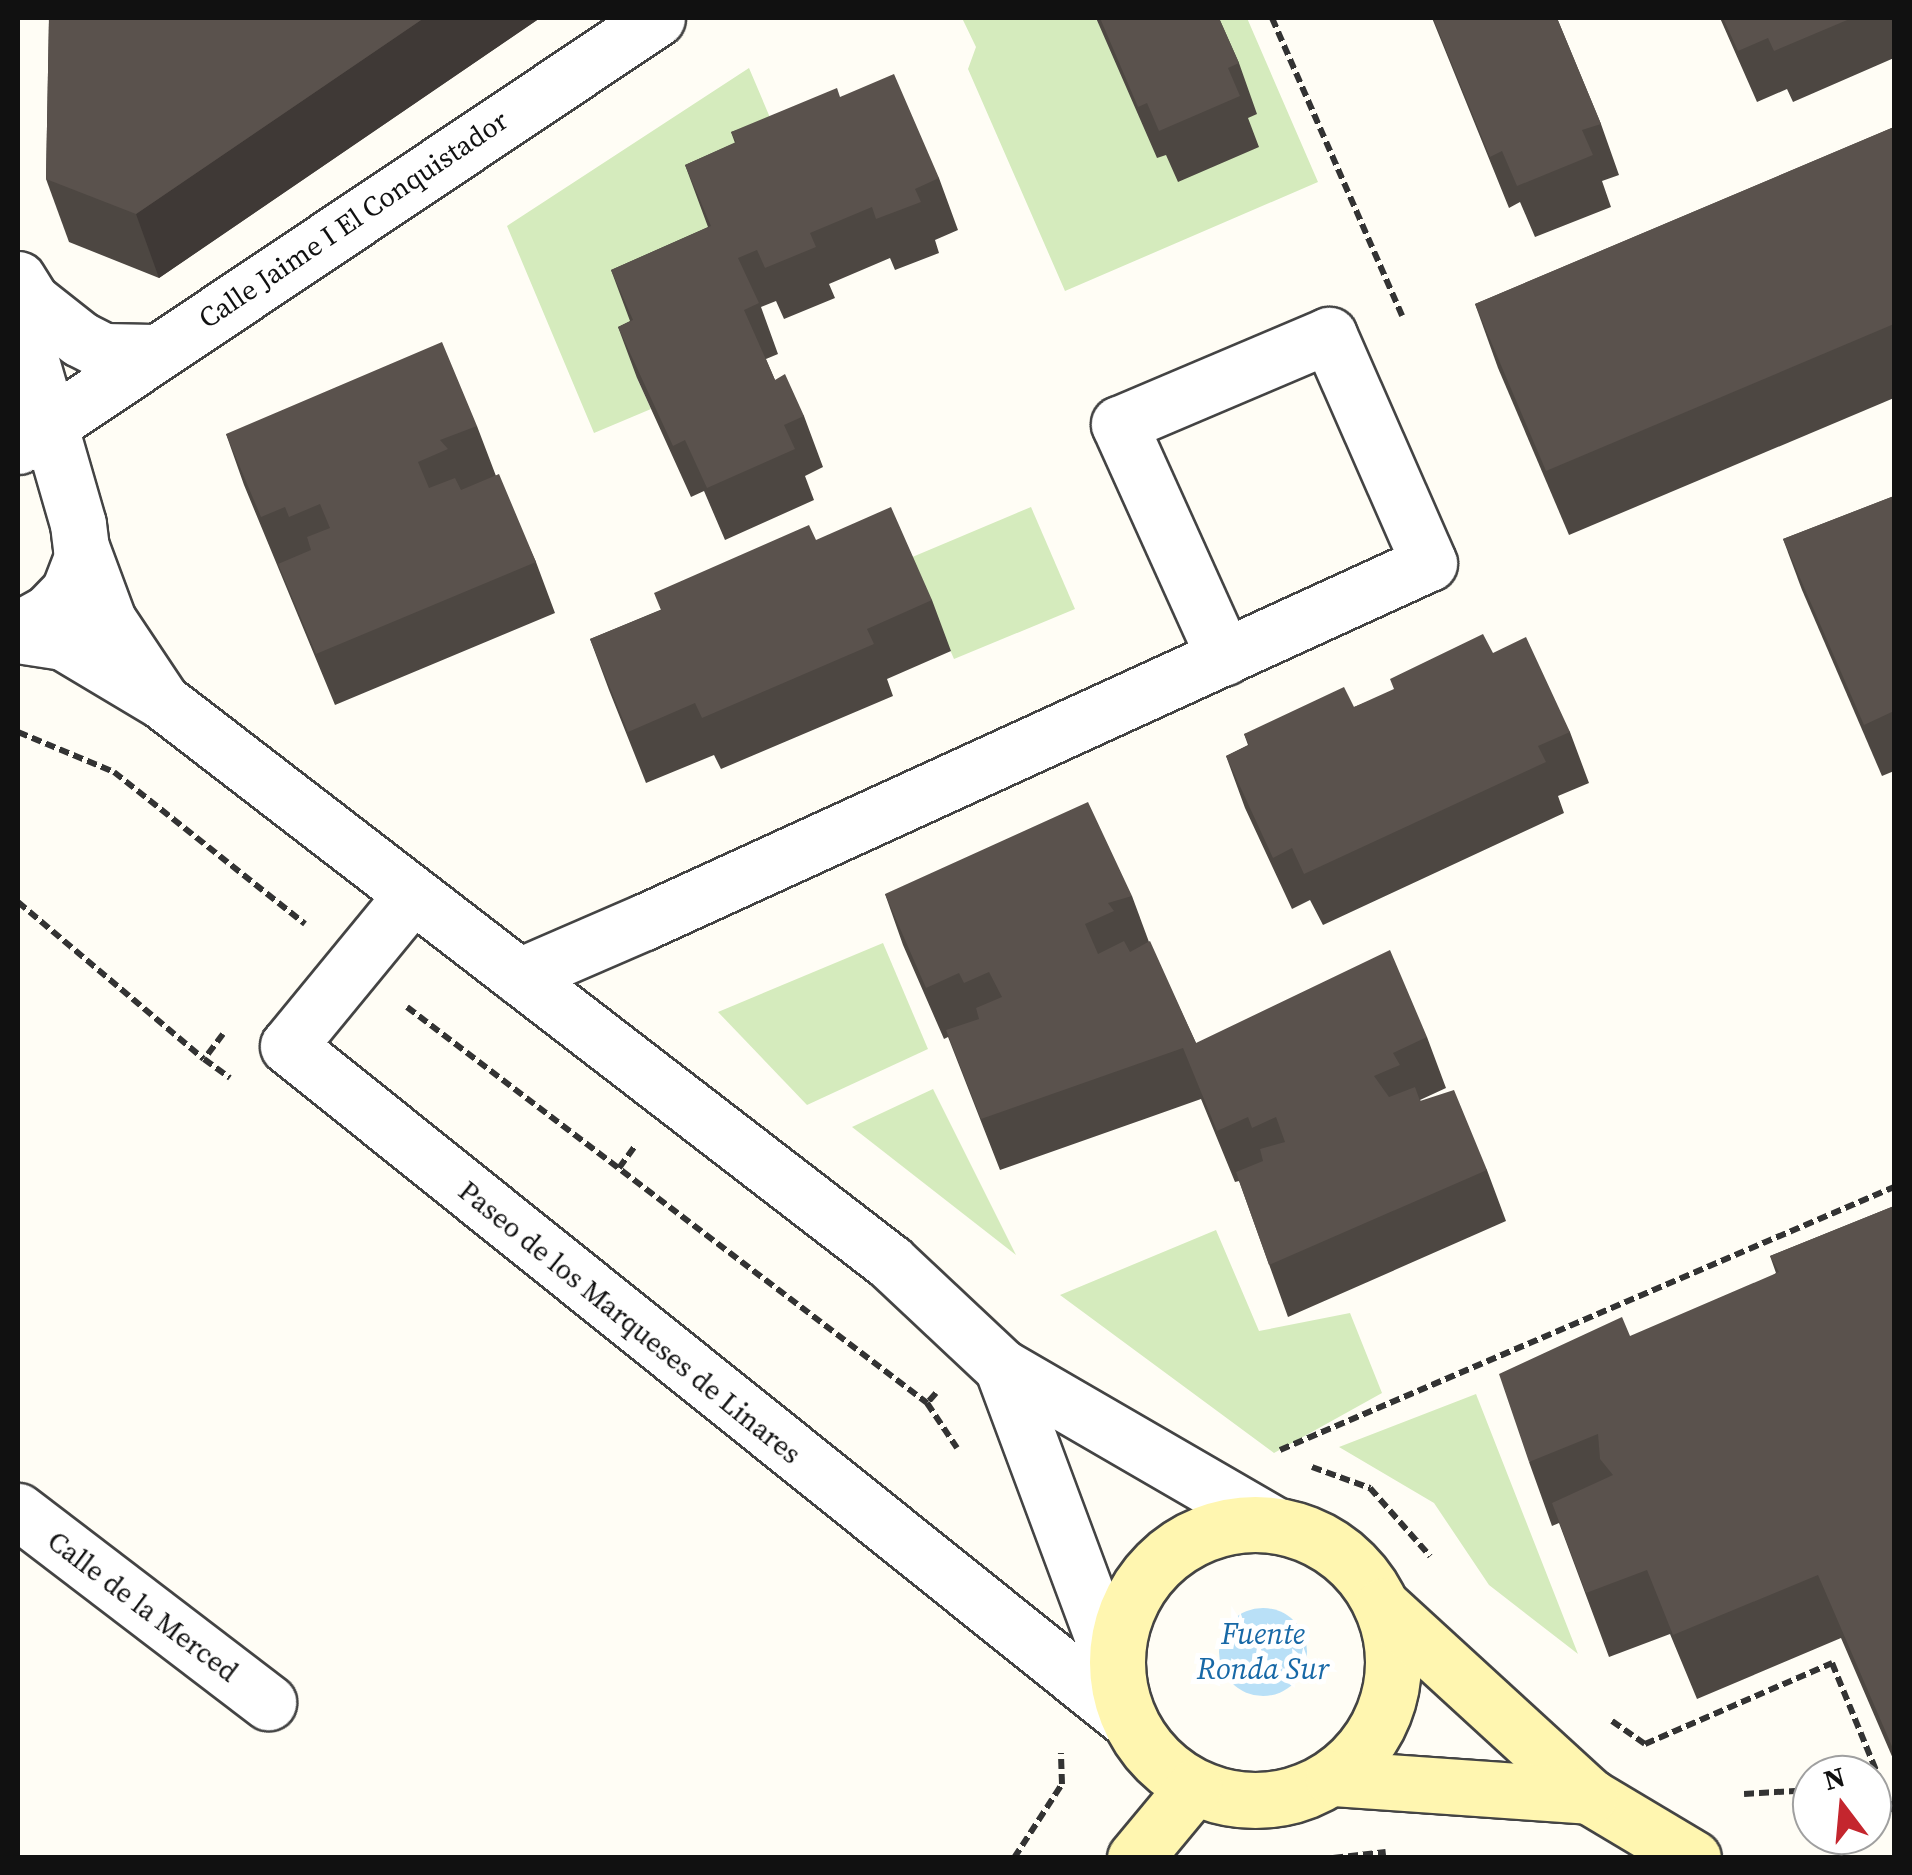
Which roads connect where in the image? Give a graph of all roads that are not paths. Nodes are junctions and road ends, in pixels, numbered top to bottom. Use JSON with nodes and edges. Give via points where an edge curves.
{"nodes":[{"id":1,"x":656,"y":18,"type":"edge"},
{"id":2,"x":18,"y":279,"type":"edge"},
{"id":3,"x":18,"y":316,"type":"edge"},
{"id":4,"x":154,"y":352,"type":"junction"},
{"id":5,"x":34,"y":433,"type":"edge"},
{"id":6,"x":18,"y":472,"type":"edge"},
{"id":7,"x":76,"y":521,"type":"junction"},
{"id":8,"x":18,"y":632,"type":"edge"},
{"id":9,"x":1224,"y":657,"type":"junction"},
{"id":10,"x":162,"y":701,"type":"junction"},
{"id":11,"x":412,"y":894,"type":"junction"},
{"id":12,"x":519,"y":976,"type":"junction"},
{"id":13,"x":1002,"y":1367,"type":"junction"},
{"id":14,"x":18,"y":1510,"type":"edge"},
{"id":15,"x":1275,"y":1526,"type":"junction"},
{"id":16,"x":1382,"y":1606,"type":"junction"},
{"id":17,"x":1122,"y":1696,"type":"junction"},
{"id":18,"x":268,"y":1702,"type":"dead end"},
{"id":19,"x":1333,"y":1778,"type":"junction"},
{"id":20,"x":1194,"y":1787,"type":"junction"},
{"id":21,"x":1590,"y":1796,"type":"junction"},
{"id":22,"x":1135,"y":1858,"type":"edge"},
{"id":23,"x":1692,"y":1858,"type":"edge"}],
"edges":[{"from":1,"to":4,"type":"street","name":"Calle Jaime I El Conquistador"},
{"from":2,"to":4,"type":"street","via":[[32,302],[80,339],[104,351]]},
{"from":3,"to":5,"type":"street"},
{"from":4,"to":5,"type":"street","name":"Calle Jaime I El Conquistador"},
{"from":5,"to":7,"type":"street"},
{"from":6,"to":7,"type":"street","via":[[46,474]]},
{"from":7,"to":8,"type":"street","via":[[70,591]]},
{"from":7,"to":10,"type":"street","via":[[116,636]]},
{"from":8,"to":10,"type":"street","via":[[63,642]]},
{"from":9,"to":9,"type":"street","via":[[1430,564],[1328,335],[1118,424]]},
{"from":9,"to":12,"type":"street"},
{"from":10,"to":11,"type":"street"},
{"from":11,"to":12,"type":"street"},
{"from":11,"to":17,"type":"street","name":"Paseo de los Marqueses de Linares","via":[[288,1046]]},
{"from":12,"to":13,"type":"street","via":[[890,1262]]},
{"from":13,"to":15,"type":"street"},
{"from":13,"to":17,"type":"street"},
{"from":14,"to":18,"type":"street","name":"Calle de la Merced"},
{"from":15,"to":16,"type":"main road","via":[[1320,1540],[1344,1558]]},
{"from":15,"to":17,"type":"main road","via":[[1234,1526],[1195,1537],[1160,1561],[1134,1592],[1119,1631]]},
{"from":16,"to":19,"type":"main road","via":[[1394,1652],[1389,1700],[1368,1744]]},
{"from":16,"to":21,"type":"main road"},
{"from":17,"to":20,"type":"main road","via":[[1167,1770]]},
{"from":19,"to":20,"type":"main road","via":[[1288,1797],[1240,1800]]},
{"from":19,"to":21,"type":"main road"},
{"from":20,"to":22,"type":"main road"},
{"from":21,"to":23,"type":"main road"}]}
